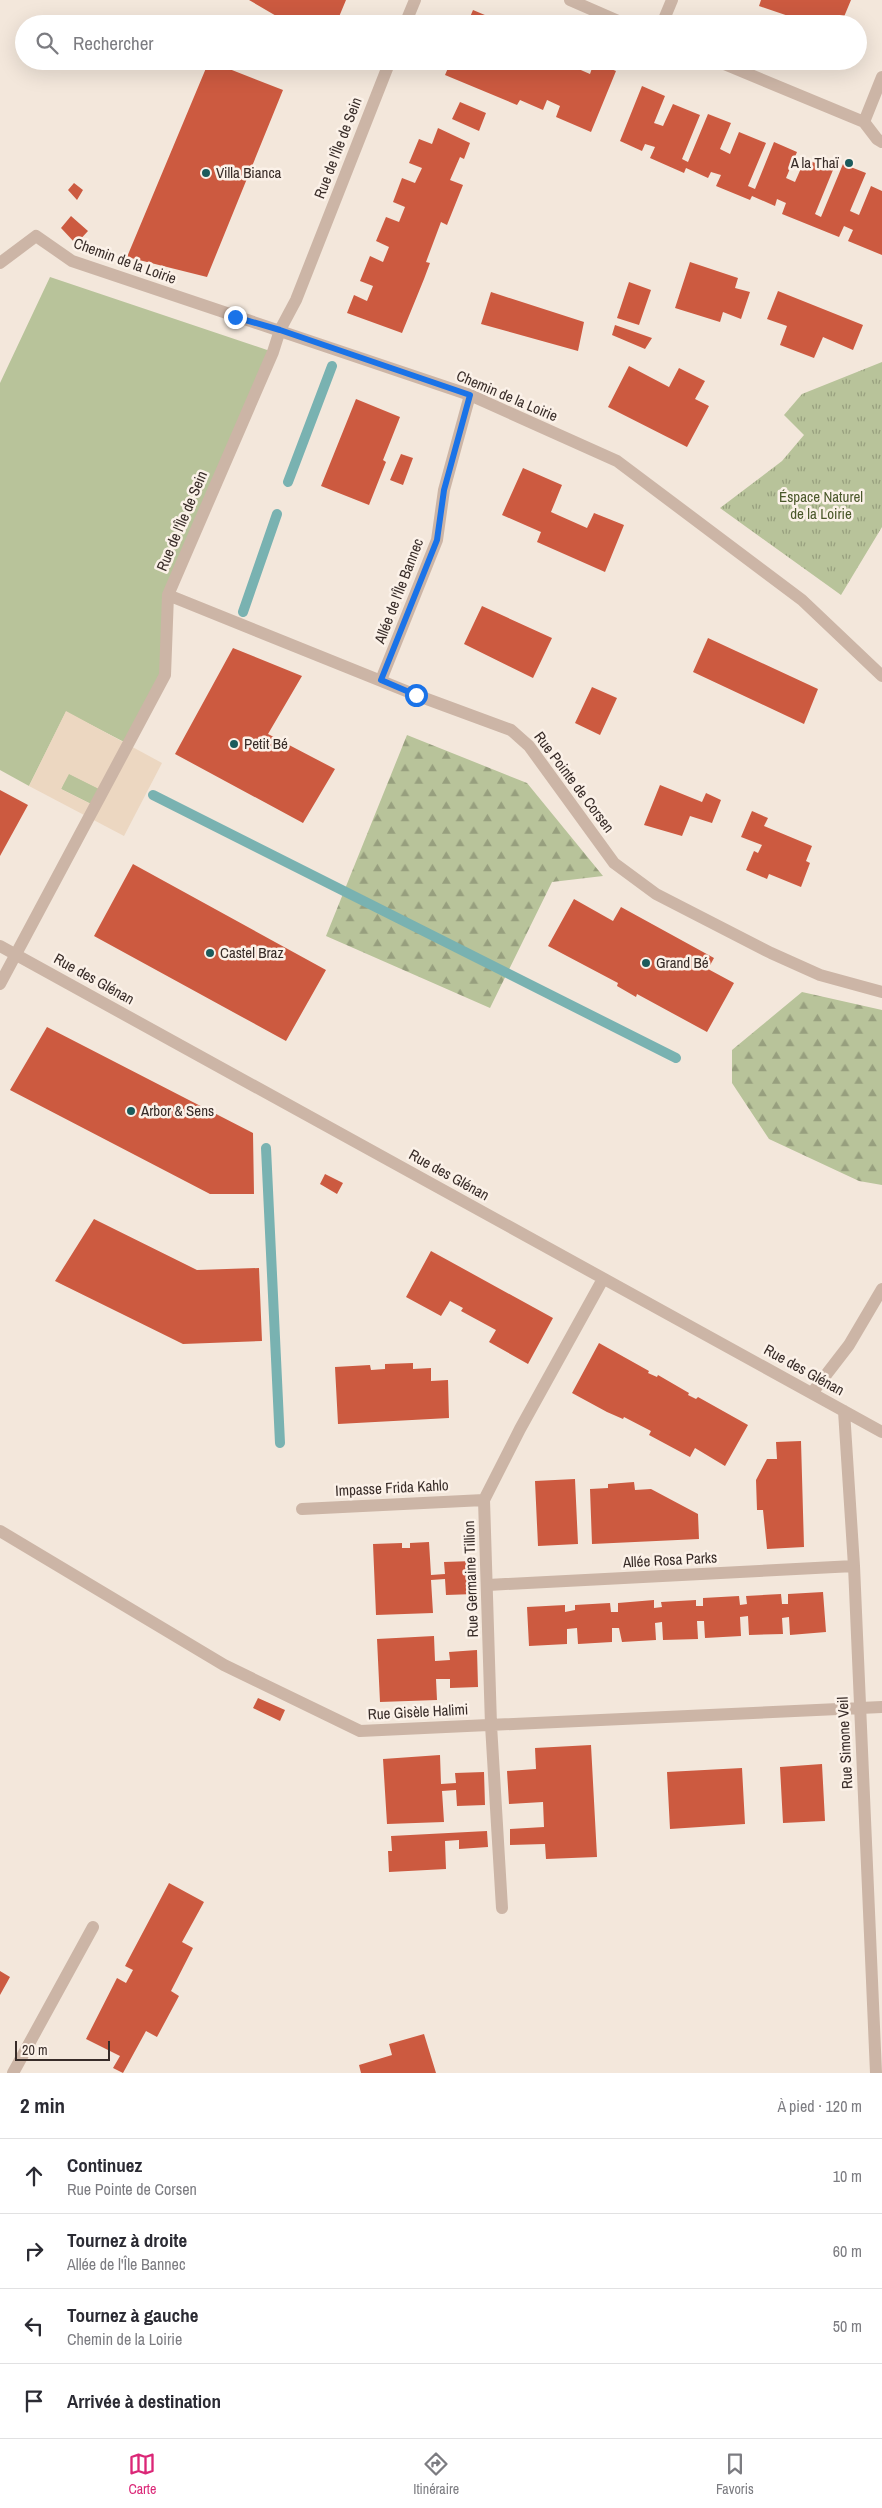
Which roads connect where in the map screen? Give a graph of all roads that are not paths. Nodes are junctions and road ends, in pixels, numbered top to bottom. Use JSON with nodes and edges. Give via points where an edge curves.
{"nodes":[{"id":1,"x":415,"y":0,"type":"edge"},
{"id":2,"x":570,"y":0,"type":"edge"},
{"id":3,"x":672,"y":0,"type":"edge"},
{"id":4,"x":409,"y":15,"type":"edge"},
{"id":5,"x":604,"y":15,"type":"edge"},
{"id":6,"x":666,"y":15,"type":"edge"},
{"id":7,"x":386,"y":70,"type":"edge"},
{"id":8,"x":739,"y":70,"type":"edge"},
{"id":9,"x":882,"y":77,"type":"edge"},
{"id":10,"x":864,"y":122,"type":"junction"},
{"id":11,"x":882,"y":142,"type":"edge"},
{"id":12,"x":0,"y":263,"type":"edge"},
{"id":13,"x":280,"y":330,"type":"junction"},
{"id":14,"x":470,"y":395,"type":"junction"},
{"id":15,"x":168,"y":595,"type":"junction"},
{"id":16,"x":882,"y":676,"type":"edge"},
{"id":17,"x":381,"y":680,"type":"junction"},
{"id":18,"x":0,"y":946,"type":"edge"},
{"id":19,"x":16,"y":955,"type":"junction"},
{"id":20,"x":0,"y":984,"type":"edge"},
{"id":21,"x":882,"y":992,"type":"edge"},
{"id":22,"x":603,"y":1279,"type":"junction"},
{"id":23,"x":882,"y":1288,"type":"edge"},
{"id":24,"x":812,"y":1393,"type":"junction"},
{"id":25,"x":844,"y":1411,"type":"junction"},
{"id":26,"x":882,"y":1432,"type":"edge"},
{"id":27,"x":484,"y":1500,"type":"junction"},
{"id":28,"x":302,"y":1509,"type":"dead end"},
{"id":29,"x":0,"y":1531,"type":"edge"},
{"id":30,"x":854,"y":1566,"type":"junction"},
{"id":31,"x":488,"y":1585,"type":"junction"},
{"id":32,"x":882,"y":1707,"type":"edge"},
{"id":33,"x":859,"y":1708,"type":"junction"},
{"id":34,"x":491,"y":1725,"type":"junction"},
{"id":35,"x":502,"y":1908,"type":"dead end"},
{"id":36,"x":93,"y":1927,"type":"dead end"},
{"id":37,"x":13,"y":2073,"type":"edge"},
{"id":38,"x":876,"y":2073,"type":"edge"}],
"edges":[{"from":1,"to":4,"type":"street"},
{"from":2,"to":5,"type":"street"},
{"from":3,"to":6,"type":"street"},
{"from":7,"to":13,"type":"street","name":"Rue de l'Île de Sein","via":[[296,300]]},
{"from":8,"to":10,"type":"street"},
{"from":9,"to":10,"type":"street"},
{"from":10,"to":11,"type":"street","via":[[876,140]]},
{"from":12,"to":13,"type":"street","name":"Chemin de la Loirie","via":[[36,236],[72,261]]},
{"from":13,"to":14,"type":"street","name":"Chemin de la Loirie"},
{"from":13,"to":15,"type":"street","name":"Rue de l'Île de Sein"},
{"from":14,"to":16,"type":"street","name":"Chemin de la Loirie","via":[[617,461],[802,600]]},
{"from":14,"to":17,"type":"street","name":"Allée de l'Île Bannec","via":[[444,490],[437,540]]},
{"from":15,"to":17,"type":"street","name":"Rue Pointe de Corsen"},
{"from":15,"to":19,"type":"street","name":"Rue de l'Île de Sein","via":[[165,675]]},
{"from":17,"to":21,"type":"street","name":"Rue Pointe de Corsen","via":[[512,730],[529,746],[614,863],[656,894],[812,971]]},
{"from":18,"to":19,"type":"street","name":"Rue des Glénan"},
{"from":19,"to":20,"type":"street","name":"Rue de l'Île de Sein"},
{"from":19,"to":22,"type":"street","name":"Rue des Glénan"},
{"from":22,"to":24,"type":"street","name":"Rue des Glénan"},
{"from":22,"to":27,"type":"street","name":"Rue Germaine Tillion"},
{"from":23,"to":24,"type":"street","via":[[850,1345]]},
{"from":24,"to":25,"type":"street","name":"Rue des Glénan"},
{"from":25,"to":26,"type":"street","name":"Rue des Glénan"},
{"from":25,"to":30,"type":"street","name":"Rue Simone Veil"},
{"from":27,"to":28,"type":"street","name":"Impasse Frida Kahlo"},
{"from":27,"to":31,"type":"street","name":"Rue Germaine Tillion"},
{"from":29,"to":34,"type":"street","name":"Rue Gisèle Halimi","via":[[224,1665],[360,1731]]},
{"from":30,"to":31,"type":"street","name":"Allée Rosa Parks"},
{"from":30,"to":33,"type":"street","name":"Rue Simone Veil"},
{"from":31,"to":34,"type":"street","name":"Rue Germaine Tillion"},
{"from":32,"to":33,"type":"street","name":"Rue Gisèle Halimi"},
{"from":33,"to":34,"type":"street","name":"Rue Gisèle Halimi"},
{"from":33,"to":38,"type":"street","name":"Rue Simone Veil"},
{"from":34,"to":35,"type":"street","name":"Rue Germaine Tillion"},
{"from":36,"to":37,"type":"street"}]}
